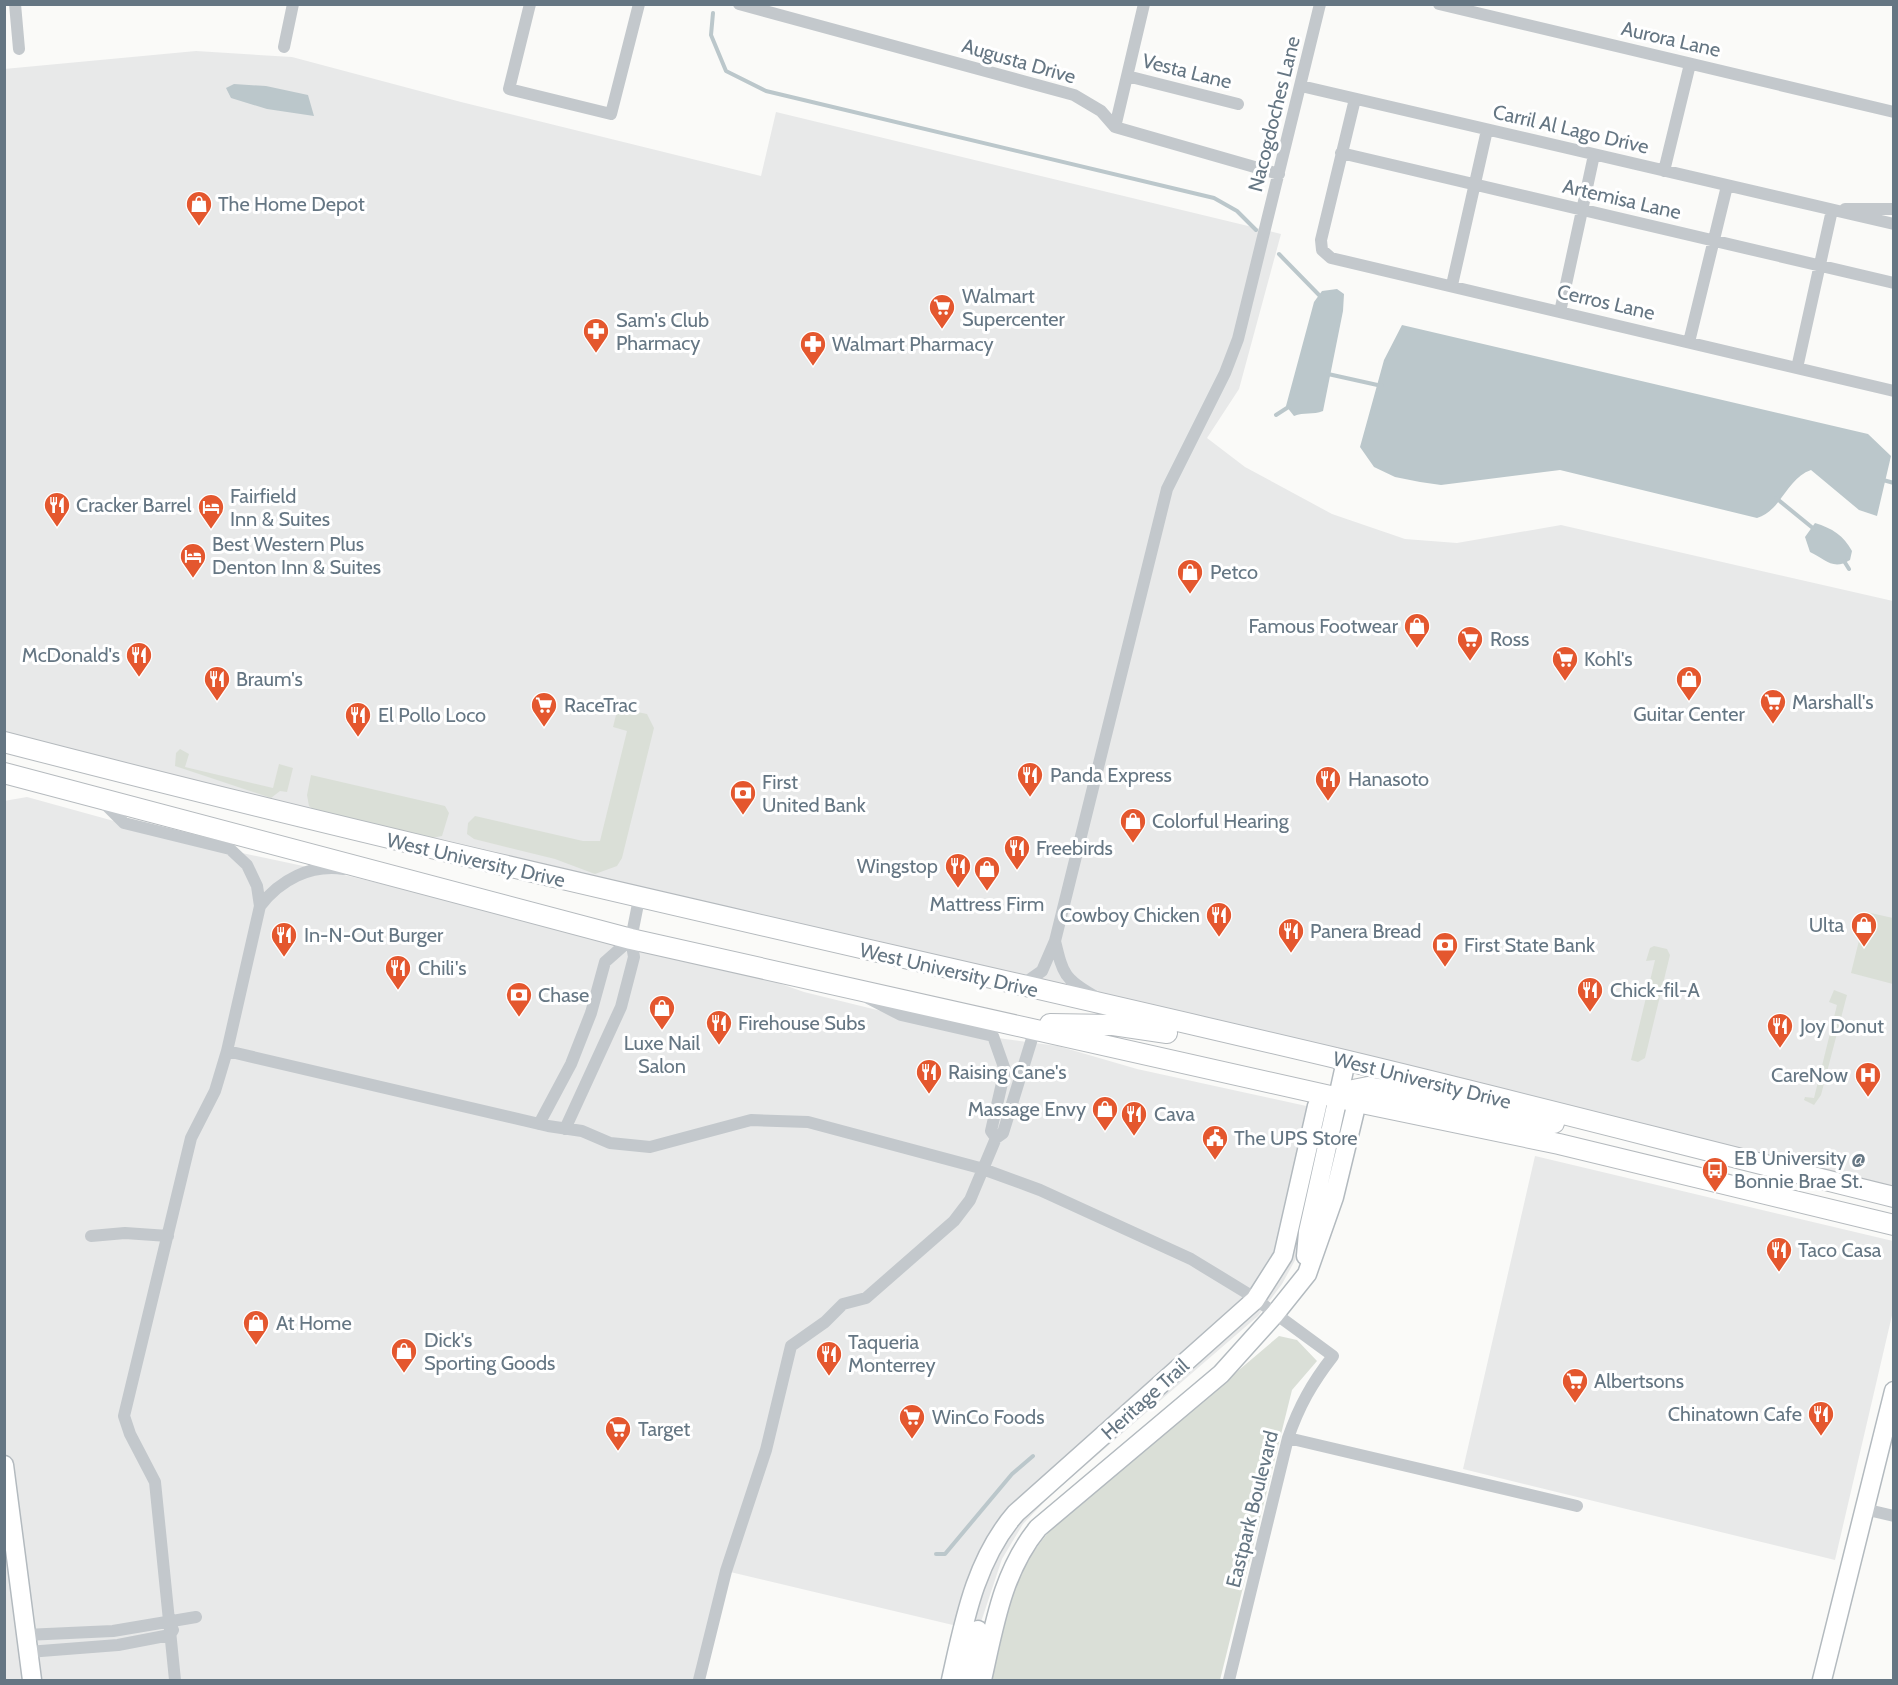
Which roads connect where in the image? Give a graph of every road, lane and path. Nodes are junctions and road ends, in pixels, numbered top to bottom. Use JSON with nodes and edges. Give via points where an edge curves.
{"nodes":[{"id":1,"x":15,"y":4,"type":"edge"},
{"id":2,"x":293,"y":4,"type":"edge"},
{"id":3,"x":530,"y":4,"type":"edge"},
{"id":4,"x":639,"y":4,"type":"edge"},
{"id":5,"x":739,"y":4,"type":"edge"},
{"id":6,"x":1144,"y":4,"type":"edge"},
{"id":7,"x":1320,"y":4,"type":"edge"},
{"id":8,"x":1439,"y":4,"type":"edge"},
{"id":9,"x":284,"y":47,"type":"dead end"},
{"id":10,"x":19,"y":49,"type":"dead end"},
{"id":11,"x":1690,"y":64,"type":"junction"},
{"id":12,"x":1127,"y":76,"type":"junction"},
{"id":13,"x":1300,"y":86,"type":"junction"},
{"id":14,"x":1355,"y":99,"type":"junction"},
{"id":15,"x":1238,"y":104,"type":"dead end"},
{"id":16,"x":1893,"y":112,"type":"edge"},
{"id":17,"x":1115,"y":127,"type":"junction"},
{"id":18,"x":1487,"y":130,"type":"junction"},
{"id":19,"x":1341,"y":153,"type":"junction"},
{"id":20,"x":1594,"y":155,"type":"junction"},
{"id":21,"x":1664,"y":171,"type":"junction"},
{"id":22,"x":1279,"y":174,"type":"junction"},
{"id":23,"x":1474,"y":184,"type":"junction"},
{"id":24,"x":1727,"y":186,"type":"junction"},
{"id":25,"x":1581,"y":209,"type":"junction"},
{"id":26,"x":1893,"y":209,"type":"edge"},
{"id":27,"x":1832,"y":210,"type":"junction"},
{"id":28,"x":1893,"y":224,"type":"edge"},
{"id":29,"x":1715,"y":241,"type":"junction"},
{"id":30,"x":1818,"y":265,"type":"junction"},
{"id":31,"x":1893,"y":283,"type":"edge"},
{"id":32,"x":1452,"y":285,"type":"junction"},
{"id":33,"x":1560,"y":312,"type":"junction"},
{"id":34,"x":1689,"y":342,"type":"junction"},
{"id":35,"x":1797,"y":368,"type":"junction"},
{"id":36,"x":1893,"y":391,"type":"edge"},
{"id":37,"x":4,"y":742,"type":"edge"},
{"id":38,"x":4,"y":773,"type":"edge"},
{"id":39,"x":34,"y":780,"type":"junction"},
{"id":40,"x":4,"y":782,"type":"edge"},
{"id":41,"x":98,"y":797,"type":"junction"},
{"id":42,"x":293,"y":817,"type":"junction"},
{"id":43,"x":286,"y":847,"type":"junction"},
{"id":44,"x":390,"y":875,"type":"junction"},
{"id":45,"x":639,"y":899,"type":"junction"},
{"id":46,"x":260,"y":906,"type":"junction"},
{"id":47,"x":631,"y":939,"type":"junction"},
{"id":48,"x":1055,"y":941,"type":"junction"},
{"id":49,"x":843,"y":986,"type":"junction"},
{"id":50,"x":1020,"y":986,"type":"junction"},
{"id":51,"x":1116,"y":1008,"type":"junction"},
{"id":52,"x":1008,"y":1023,"type":"junction"},
{"id":53,"x":1035,"y":1029,"type":"junction"},
{"id":54,"x":1126,"y":1050,"type":"junction"},
{"id":55,"x":227,"y":1051,"type":"junction"},
{"id":56,"x":1346,"y":1061,"type":"junction"},
{"id":57,"x":1348,"y":1100,"type":"junction"},
{"id":58,"x":1317,"y":1106,"type":"junction"},
{"id":59,"x":1596,"y":1123,"type":"junction"},
{"id":60,"x":539,"y":1124,"type":"junction"},
{"id":61,"x":565,"y":1129,"type":"junction"},
{"id":62,"x":996,"y":1138,"type":"junction"},
{"id":63,"x":984,"y":1169,"type":"junction"},
{"id":64,"x":1893,"y":1197,"type":"edge"},
{"id":65,"x":1893,"y":1225,"type":"edge"},
{"id":66,"x":91,"y":1236,"type":"dead end"},
{"id":67,"x":168,"y":1236,"type":"junction"},
{"id":68,"x":1255,"y":1300,"type":"junction"},
{"id":69,"x":1275,"y":1314,"type":"junction"},
{"id":70,"x":1893,"y":1391,"type":"edge"},
{"id":71,"x":1288,"y":1438,"type":"junction"},
{"id":72,"x":4,"y":1465,"type":"edge"},
{"id":73,"x":1577,"y":1506,"type":"dead end"},
{"id":74,"x":1864,"y":1509,"type":"junction"},
{"id":75,"x":1893,"y":1516,"type":"edge"},
{"id":76,"x":196,"y":1617,"type":"dead end"},
{"id":77,"x":174,"y":1620,"type":"junction"},
{"id":78,"x":978,"y":1630,"type":"dead end"},
{"id":79,"x":170,"y":1635,"type":"junction"},
{"id":80,"x":27,"y":1644,"type":"junction"},
{"id":81,"x":32,"y":1680,"type":"edge"},
{"id":82,"x":175,"y":1680,"type":"edge"},
{"id":83,"x":699,"y":1680,"type":"edge"},
{"id":84,"x":951,"y":1680,"type":"edge"},
{"id":85,"x":966,"y":1680,"type":"edge"},
{"id":86,"x":982,"y":1680,"type":"edge"},
{"id":87,"x":1229,"y":1680,"type":"edge"},
{"id":88,"x":1822,"y":1680,"type":"edge"}],
"edges":[{"from":1,"to":10,"type":"street"},
{"from":2,"to":9,"type":"street"},
{"from":3,"to":4,"type":"street","via":[[509,88],[611,114]]},
{"from":5,"to":17,"type":"street","name":"Augusta Drive","via":[[1074,95],[1101,111]]},
{"from":6,"to":12,"type":"street"},
{"from":7,"to":13,"type":"street","name":"Nacogdoches Lane"},
{"from":8,"to":11,"type":"street","name":"Aurora Lane"},
{"from":11,"to":16,"type":"street","name":"Aurora Lane"},
{"from":11,"to":21,"type":"street"},
{"from":12,"to":15,"type":"street","name":"Vesta Lane"},
{"from":12,"to":17,"type":"street"},
{"from":13,"to":14,"type":"street","name":"Carril Al Lago Drive"},
{"from":13,"to":22,"type":"street","name":"Nacogdoches Lane"},
{"from":14,"to":18,"type":"street","name":"Carril Al Lago Drive"},
{"from":14,"to":19,"type":"street"},
{"from":17,"to":22,"type":"street","name":"Augusta Drive"},
{"from":18,"to":20,"type":"street","name":"Carril Al Lago Drive"},
{"from":18,"to":23,"type":"street"},
{"from":19,"to":23,"type":"street","name":"Artemisa Lane"},
{"from":19,"to":32,"type":"street","name":"Cerros Lane","via":[[1322,250],[1331,258]]},
{"from":20,"to":21,"type":"street","name":"Carril Al Lago Drive"},
{"from":20,"to":25,"type":"street"},
{"from":21,"to":24,"type":"street","name":"Carril Al Lago Drive"},
{"from":22,"to":48,"type":"street","name":"Nacogdoches Lane","via":[[1238,339],[1167,489]]},
{"from":23,"to":25,"type":"street","name":"Artemisa Lane"},
{"from":23,"to":32,"type":"street"},
{"from":24,"to":27,"type":"street","name":"Carril Al Lago Drive"},
{"from":24,"to":29,"type":"street"},
{"from":25,"to":29,"type":"street","name":"Artemisa Lane"},
{"from":25,"to":33,"type":"street"},
{"from":26,"to":27,"type":"street","name":"Carril Al Lago Drive"},
{"from":27,"to":28,"type":"street","name":"Carril Al Lago Drive"},
{"from":27,"to":30,"type":"street"},
{"from":29,"to":30,"type":"street","name":"Artemisa Lane"},
{"from":29,"to":34,"type":"street"},
{"from":30,"to":31,"type":"street","name":"Artemisa Lane"},
{"from":30,"to":35,"type":"street"},
{"from":32,"to":33,"type":"street","name":"Cerros Lane"},
{"from":33,"to":34,"type":"street","name":"Cerros Lane"},
{"from":34,"to":35,"type":"street","name":"Cerros Lane"},
{"from":35,"to":36,"type":"street","name":"Cerros Lane"},
{"from":37,"to":42,"type":"main road","name":"West University Drive"},
{"from":38,"to":39,"type":"main road","name":"West University Drive"},
{"from":39,"to":40,"type":"main road"},
{"from":39,"to":41,"type":"main road","name":"West University Drive"},
{"from":41,"to":43,"type":"main road","name":"West University Drive"},
{"from":41,"to":46,"type":"street","via":[[124,823],[230,849],[247,866],[257,886]]},
{"from":42,"to":43,"type":"main road"},
{"from":42,"to":45,"type":"main road","name":"West University Drive"},
{"from":43,"to":44,"type":"main road","name":"West University Drive"},
{"from":44,"to":46,"type":"street","via":[[335,867],[291,876],[272,890]]},
{"from":44,"to":47,"type":"main road","name":"West University Drive"},
{"from":45,"to":47,"type":"street"},
{"from":45,"to":50,"type":"main road","name":"West University Drive"},
{"from":46,"to":55,"type":"street"},
{"from":47,"to":49,"type":"main road","name":"West University Drive"},
{"from":47,"to":60,"type":"street","via":[[605,962],[571,1064]]},
{"from":47,"to":61,"type":"street","via":[[634,957],[621,1007]]},
{"from":48,"to":50,"type":"street","name":"Nacogdoches Lane","via":[[1042,971]]},
{"from":48,"to":51,"type":"street","via":[[1061,966],[1071,983]]},
{"from":49,"to":52,"type":"main road","name":"West University Drive"},
{"from":49,"to":62,"type":"street","via":[[901,1015],[993,1036],[1005,1070],[991,1131]]},
{"from":50,"to":51,"type":"main road","name":"West University Drive"},
{"from":51,"to":56,"type":"main road","name":"West University Drive"},
{"from":52,"to":53,"type":"main road","name":"West University Drive"},
{"from":52,"to":56,"type":"main road","via":[[1145,1028],[1317,1066]]},
{"from":53,"to":54,"type":"main road","name":"West University Drive"},
{"from":53,"to":62,"type":"street","via":[[1003,1133]]},
{"from":54,"to":57,"type":"main road","name":"West University Drive"},
{"from":54,"to":58,"type":"main road","via":[[1141,1065],[1292,1097]]},
{"from":55,"to":60,"type":"street"},
{"from":55,"to":67,"type":"street","via":[[215,1091],[191,1138]]},
{"from":56,"to":57,"type":"street","name":"Heritage Trail"},
{"from":56,"to":59,"type":"main road","name":"West University Drive"},
{"from":57,"to":58,"type":"main road"},
{"from":57,"to":59,"type":"main road","via":[[1353,1090],[1368,1087],[1527,1120],[1564,1125]]},
{"from":57,"to":65,"type":"main road","name":"West University Drive","via":[[1559,1144]]},
{"from":57,"to":69,"type":"street","name":"Heritage Trail","via":[[1308,1232],[1302,1280]]},
{"from":58,"to":68,"type":"street","name":"Heritage Trail","via":[[1283,1256]]},
{"from":59,"to":64,"type":"main road","name":"West University Drive"},
{"from":60,"to":61,"type":"street"},
{"from":61,"to":63,"type":"street","via":[[582,1131],[610,1143],[650,1147],[751,1120],[808,1122]]},
{"from":62,"to":63,"type":"street"},
{"from":63,"to":68,"type":"street","via":[[1040,1190],[1191,1259]]},
{"from":63,"to":83,"type":"street","via":[[970,1200],[954,1221],[866,1298],[843,1304],[791,1346],[766,1450],[726,1571]]},
{"from":66,"to":67,"type":"street"},
{"from":67,"to":77,"type":"street","via":[[124,1416],[155,1482]]},
{"from":68,"to":69,"type":"street"},
{"from":68,"to":84,"type":"street","name":"Heritage Trail","via":[[1001,1530],[976,1584]]},
{"from":69,"to":71,"type":"street","name":"Eastpark Boulevard","via":[[1333,1356],[1310,1386]]},
{"from":69,"to":86,"type":"street","name":"Heritage Trail","via":[[1221,1374],[1038,1528],[1021,1549],[996,1619]]},
{"from":70,"to":74,"type":"street"},
{"from":71,"to":73,"type":"street"},
{"from":71,"to":87,"type":"street","name":"Eastpark Boulevard"},
{"from":72,"to":80,"type":"street"},
{"from":74,"to":75,"type":"street"},
{"from":74,"to":88,"type":"street"},
{"from":76,"to":77,"type":"street"},
{"from":77,"to":79,"type":"street"},
{"from":77,"to":80,"type":"street"},
{"from":78,"to":85,"type":"street"},
{"from":79,"to":80,"type":"street","via":[[118,1645]]},
{"from":79,"to":82,"type":"street"},
{"from":80,"to":81,"type":"street"}]}
